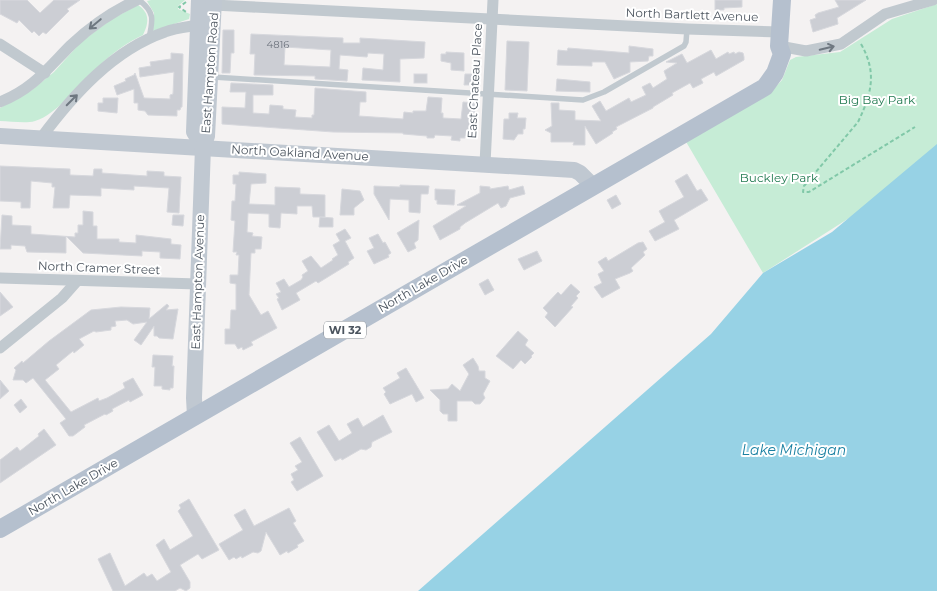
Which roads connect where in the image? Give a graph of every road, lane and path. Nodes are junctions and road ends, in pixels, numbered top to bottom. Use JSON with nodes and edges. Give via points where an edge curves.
{"nodes":[{"id":1,"x":138,"y":0,"type":"edge"},
{"id":2,"x":187,"y":0,"type":"edge"},
{"id":3,"x":493,"y":0,"type":"edge"},
{"id":4,"x":782,"y":0,"type":"edge"},
{"id":5,"x":934,"y":0,"type":"edge"},
{"id":6,"x":205,"y":7,"type":"edge"},
{"id":7,"x":492,"y":19,"type":"junction"},
{"id":8,"x":687,"y":29,"type":"junction"},
{"id":9,"x":857,"y":35,"type":"junction"},
{"id":10,"x":149,"y":38,"type":"junction"},
{"id":11,"x":779,"y":39,"type":"junction"},
{"id":12,"x":0,"y":44,"type":"edge"},
{"id":13,"x":45,"y":73,"type":"junction"},
{"id":14,"x":211,"y":77,"type":"junction"},
{"id":15,"x":488,"y":94,"type":"junction"},
{"id":16,"x":0,"y":102,"type":"edge"},
{"id":17,"x":915,"y":127,"type":"dead end"},
{"id":18,"x":0,"y":136,"type":"edge"},
{"id":19,"x":41,"y":138,"type":"junction"},
{"id":20,"x":202,"y":147,"type":"junction"},
{"id":21,"x":485,"y":164,"type":"junction"},
{"id":22,"x":593,"y":186,"type":"junction"},
{"id":23,"x":0,"y":278,"type":"edge"},
{"id":24,"x":77,"y":281,"type":"junction"},
{"id":25,"x":198,"y":284,"type":"junction"},
{"id":26,"x":0,"y":348,"type":"edge"},
{"id":27,"x":196,"y":416,"type":"junction"},
{"id":28,"x":0,"y":530,"type":"edge"}],
"edges":[{"from":1,"to":10,"type":"lane","via":[[148,6],[152,16]]},
{"from":1,"to":13,"type":"street","one_way":true,"via":[[98,20]]},
{"from":2,"to":6,"type":"path","via":[[179,8]]},
{"from":3,"to":7,"type":"street","name":"East Chateau Place"},
{"from":4,"to":11,"type":"main road","number":"WI 32"},
{"from":5,"to":9,"type":"street","name":"North Bartlett Avenue","via":[[885,14]]},
{"from":6,"to":7,"type":"street","name":"North Bartlett Avenue"},
{"from":6,"to":10,"type":"street","name":"North Bartlett Avenue"},
{"from":6,"to":14,"type":"main road","name":"East Hampton Road"},
{"from":6,"to":20,"type":"main road","name":"East Hampton Road","via":[[194,132]]},
{"from":7,"to":8,"type":"street","name":"North Bartlett Avenue"},
{"from":7,"to":15,"type":"street","name":"East Chateau Place"},
{"from":8,"to":11,"type":"street","name":"North Bartlett Avenue"},
{"from":8,"to":15,"type":"lane","via":[[684,46],[604,92],[582,100]]},
{"from":11,"to":9,"type":"street","name":"North Bartlett Avenue","one_way":true,"via":[[806,51],[841,44]]},
{"from":9,"to":17,"type":"path","via":[[871,67],[868,100],[858,122],[804,186],[804,192],[809,192]]},
{"from":19,"to":10,"type":"street","name":"North Bartlett Avenue","one_way":true,"via":[[62,110],[97,75],[120,54]]},
{"from":11,"to":22,"type":"main road","name":"North Lake Drive","number":"WI 32","via":[[782,54],[765,87]]},
{"from":12,"to":13,"type":"street"},
{"from":13,"to":16,"type":"street","via":[[22,92]]},
{"from":14,"to":15,"type":"lane"},
{"from":14,"to":20,"type":"main road","name":"East Hampton Road","via":[[207,136]]},
{"from":15,"to":21,"type":"street","name":"East Chateau Place"},
{"from":18,"to":19,"type":"main road","name":"North Oakland Avenue"},
{"from":19,"to":20,"type":"main road","name":"North Oakland Avenue"},
{"from":20,"to":21,"type":"main road","name":"North Oakland Avenue"},
{"from":20,"to":25,"type":"main road","name":"East Hampton Avenue"},
{"from":21,"to":22,"type":"main road","name":"North Oakland Avenue","via":[[574,170]]},
{"from":22,"to":27,"type":"main road","name":"North Lake Drive","number":"WI 32"},
{"from":23,"to":24,"type":"street","name":"North Cramer Street"},
{"from":24,"to":25,"type":"street","name":"North Cramer Street"},
{"from":24,"to":26,"type":"street","via":[[62,298]]},
{"from":25,"to":27,"type":"main road","name":"East Hampton Avenue"},
{"from":27,"to":28,"type":"main road","name":"North Lake Drive","number":"WI 32"}]}
